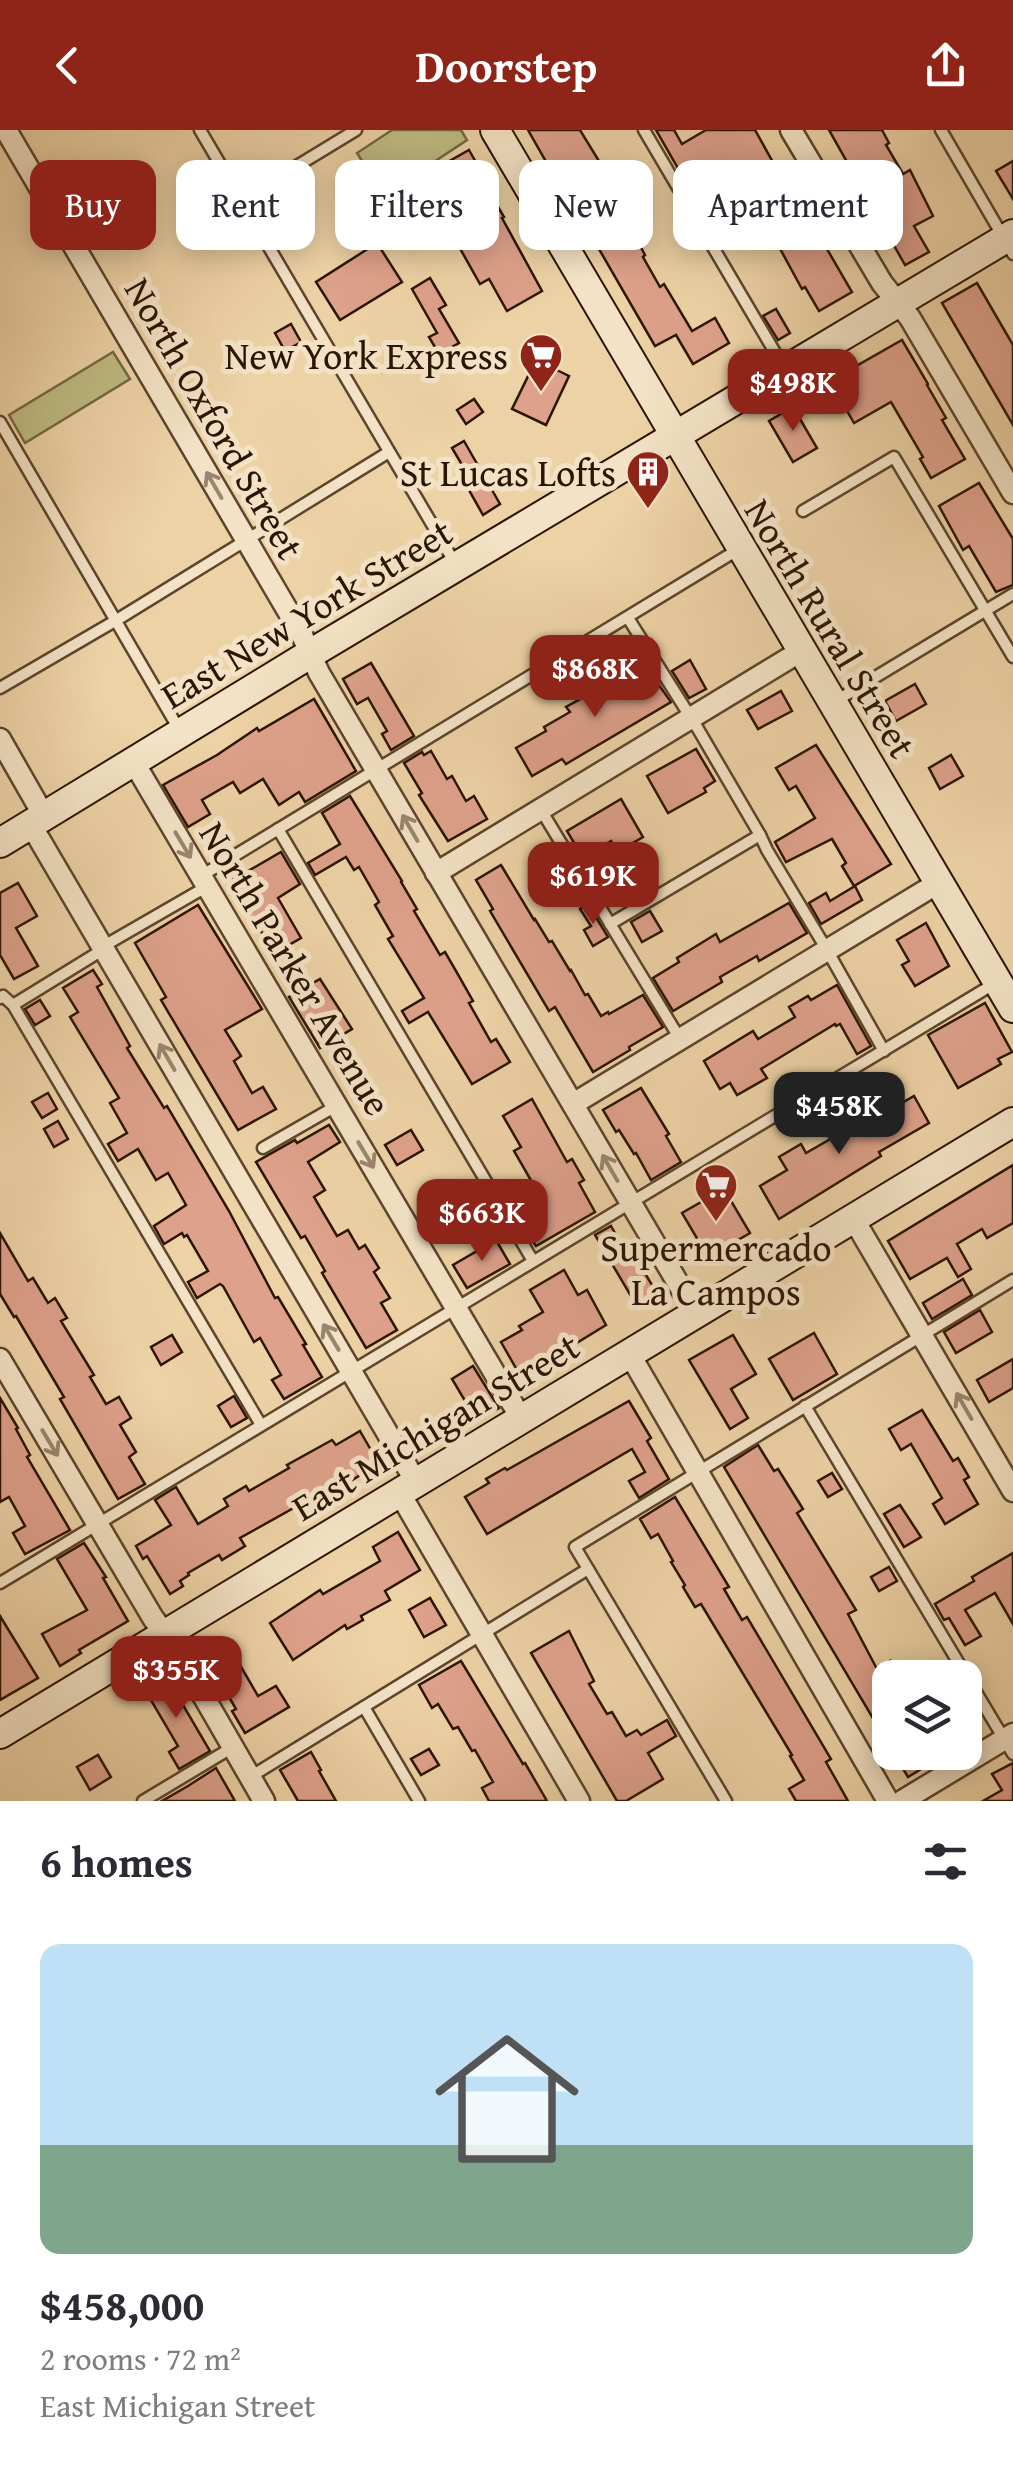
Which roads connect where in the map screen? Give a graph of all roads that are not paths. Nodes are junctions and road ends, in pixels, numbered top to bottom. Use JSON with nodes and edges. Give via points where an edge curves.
{"nodes":[{"id":1,"x":6,"y":130,"type":"edge"},
{"id":2,"x":200,"y":130,"type":"edge"},
{"id":3,"x":356,"y":130,"type":"edge"},
{"id":4,"x":494,"y":130,"type":"edge"},
{"id":5,"x":644,"y":130,"type":"edge"},
{"id":6,"x":791,"y":130,"type":"edge"},
{"id":7,"x":941,"y":130,"type":"edge"},
{"id":8,"x":218,"y":160,"type":"edge"},
{"id":9,"x":307,"y":160,"type":"edge"},
{"id":10,"x":1010,"y":242,"type":"edge"},
{"id":11,"x":270,"y":250,"type":"edge"},
{"id":12,"x":897,"y":302,"type":"junction"},
{"id":13,"x":784,"y":369,"type":"junction"},
{"id":14,"x":0,"y":422,"type":"edge"},
{"id":15,"x":674,"y":436,"type":"junction"},
{"id":16,"x":389,"y":452,"type":"junction"},
{"id":17,"x":1013,"y":493,"type":"edge"},
{"id":18,"x":803,"y":511,"type":"dead end"},
{"id":19,"x":246,"y":541,"type":"junction"},
{"id":20,"x":740,"y":548,"type":"junction"},
{"id":21,"x":456,"y":566,"type":"junction"},
{"id":22,"x":1013,"y":594,"type":"edge"},
{"id":23,"x":986,"y":610,"type":"junction"},
{"id":24,"x":628,"y":618,"type":"junction"},
{"id":25,"x":116,"y":621,"type":"junction"},
{"id":26,"x":801,"y":651,"type":"junction"},
{"id":27,"x":310,"y":654,"type":"junction"},
{"id":28,"x":1013,"y":657,"type":"edge"},
{"id":29,"x":0,"y":688,"type":"edge"},
{"id":30,"x":832,"y":704,"type":"junction"},
{"id":31,"x":691,"y":718,"type":"junction"},
{"id":32,"x":180,"y":732,"type":"junction"},
{"id":33,"x":0,"y":740,"type":"edge"},
{"id":34,"x":133,"y":761,"type":"junction"},
{"id":35,"x":376,"y":770,"type":"junction"},
{"id":36,"x":541,"y":810,"type":"junction"},
{"id":37,"x":38,"y":820,"type":"junction"},
{"id":38,"x":278,"y":829,"type":"junction"},
{"id":39,"x":760,"y":835,"type":"junction"},
{"id":40,"x":0,"y":844,"type":"edge"},
{"id":41,"x":436,"y":874,"type":"junction"},
{"id":42,"x":204,"y":881,"type":"junction"},
{"id":43,"x":938,"y":883,"type":"junction"},
{"id":44,"x":610,"y":924,"type":"junction"},
{"id":45,"x":103,"y":948,"type":"junction"},
{"id":46,"x":828,"y":950,"type":"junction"},
{"id":47,"x":998,"y":976,"type":"junction"},
{"id":48,"x":0,"y":998,"type":"edge"},
{"id":49,"x":13,"y":1005,"type":"junction"},
{"id":50,"x":1013,"y":1008,"type":"edge"},
{"id":51,"x":680,"y":1039,"type":"junction"},
{"id":52,"x":884,"y":1051,"type":"junction"},
{"id":53,"x":573,"y":1104,"type":"junction"},
{"id":54,"x":337,"y":1106,"type":"junction"},
{"id":55,"x":1013,"y":1122,"type":"edge"},
{"id":56,"x":263,"y":1148,"type":"dead end"},
{"id":57,"x":631,"y":1203,"type":"junction"},
{"id":58,"x":854,"y":1218,"type":"junction"},
{"id":59,"x":533,"y":1261,"type":"junction"},
{"id":60,"x":1013,"y":1280,"type":"edge"},
{"id":61,"x":456,"y":1308,"type":"junction"},
{"id":62,"x":695,"y":1312,"type":"junction"},
{"id":63,"x":922,"y":1335,"type":"junction"},
{"id":64,"x":629,"y":1353,"type":"junction"},
{"id":65,"x":0,"y":1359,"type":"edge"},
{"id":66,"x":351,"y":1372,"type":"junction"},
{"id":67,"x":805,"y":1406,"type":"junction"},
{"id":68,"x":521,"y":1418,"type":"junction"},
{"id":69,"x":261,"y":1425,"type":"junction"},
{"id":70,"x":698,"y":1472,"type":"junction"},
{"id":71,"x":407,"y":1487,"type":"junction"},
{"id":72,"x":1013,"y":1490,"type":"edge"},
{"id":73,"x":97,"y":1523,"type":"junction"},
{"id":74,"x":588,"y":1568,"type":"junction"},
{"id":75,"x":1,"y":1578,"type":"edge"},
{"id":76,"x":164,"y":1634,"type":"junction"},
{"id":77,"x":482,"y":1634,"type":"junction"},
{"id":78,"x":364,"y":1707,"type":"junction"},
{"id":79,"x":0,"y":1734,"type":"edge"},
{"id":80,"x":1010,"y":1743,"type":"edge"},
{"id":81,"x":232,"y":1746,"type":"junction"},
{"id":82,"x":250,"y":1777,"type":"junction"},
{"id":83,"x":143,"y":1801,"type":"edge"},
{"id":84,"x":264,"y":1801,"type":"edge"},
{"id":85,"x":420,"y":1801,"type":"edge"},
{"id":86,"x":579,"y":1801,"type":"edge"},
{"id":87,"x":726,"y":1801,"type":"edge"},
{"id":88,"x":888,"y":1801,"type":"edge"},
{"id":89,"x":902,"y":1801,"type":"edge"}],
"edges":[{"from":19,"to":1,"type":"street","name":"North Oxford Street","one_way":true},
{"from":2,"to":8,"type":"lane"},
{"from":3,"to":9,"type":"lane"},
{"from":4,"to":15,"type":"main road","name":"North Rural Street"},
{"from":5,"to":13,"type":"lane"},
{"from":6,"to":12,"type":"street"},
{"from":7,"to":10,"type":"lane"},
{"from":10,"to":12,"type":"main road","name":"East New York Street"},
{"from":11,"to":16,"type":"lane"},
{"from":12,"to":13,"type":"main road","name":"East New York Street"},
{"from":12,"to":17,"type":"street"},
{"from":13,"to":15,"type":"main road","name":"East New York Street"},
{"from":14,"to":25,"type":"lane"},
{"from":15,"to":20,"type":"main road","name":"North Rural Street"},
{"from":15,"to":21,"type":"main road","name":"East New York Street"},
{"from":16,"to":19,"type":"lane"},
{"from":16,"to":21,"type":"lane"},
{"from":18,"to":23,"type":"lane","via":[[894,457]]},
{"from":19,"to":25,"type":"lane"},
{"from":19,"to":27,"type":"street","name":"North Oxford Street"},
{"from":20,"to":24,"type":"lane"},
{"from":20,"to":26,"type":"main road","name":"North Rural Street"},
{"from":21,"to":27,"type":"main road","name":"East New York Street"},
{"from":22,"to":23,"type":"lane"},
{"from":23,"to":28,"type":"lane"},
{"from":23,"to":30,"type":"lane"},
{"from":24,"to":31,"type":"lane"},
{"from":24,"to":35,"type":"lane"},
{"from":25,"to":29,"type":"lane"},
{"from":25,"to":32,"type":"lane"},
{"from":26,"to":30,"type":"main road","name":"North Rural Street"},
{"from":26,"to":31,"type":"street"},
{"from":27,"to":32,"type":"main road","name":"East New York Street"},
{"from":27,"to":35,"type":"street","name":"North Oxford Street"},
{"from":30,"to":43,"type":"main road","name":"North Rural Street"},
{"from":31,"to":36,"type":"street"},
{"from":31,"to":39,"type":"lane"},
{"from":32,"to":34,"type":"main road","name":"East New York Street"},
{"from":33,"to":37,"type":"street"},
{"from":34,"to":37,"type":"main road","name":"East New York Street"},
{"from":34,"to":42,"type":"street","name":"North Parker Avenue","one_way":true},
{"from":35,"to":38,"type":"lane"},
{"from":41,"to":35,"type":"street","name":"North Oxford Street","one_way":true},
{"from":36,"to":41,"type":"street"},
{"from":36,"to":44,"type":"lane"},
{"from":37,"to":40,"type":"main road","name":"East New York Street"},
{"from":37,"to":45,"type":"street"},
{"from":38,"to":42,"type":"lane"},
{"from":38,"to":59,"type":"lane"},
{"from":39,"to":44,"type":"lane"},
{"from":39,"to":46,"type":"lane"},
{"from":41,"to":53,"type":"street","name":"North Oxford Street"},
{"from":42,"to":45,"type":"lane"},
{"from":42,"to":54,"type":"street","name":"North Parker Avenue"},
{"from":43,"to":46,"type":"street"},
{"from":43,"to":47,"type":"main road","name":"North Rural Street"},
{"from":44,"to":51,"type":"lane"},
{"from":45,"to":49,"type":"lane"},
{"from":66,"to":45,"type":"street","one_way":true},
{"from":46,"to":51,"type":"street"},
{"from":46,"to":52,"type":"lane"},
{"from":47,"to":50,"type":"main road","name":"North Rural Street"},
{"from":47,"to":52,"type":"lane"},
{"from":48,"to":49,"type":"lane"},
{"from":49,"to":69,"type":"lane"},
{"from":51,"to":53,"type":"street"},
{"from":52,"to":57,"type":"lane"},
{"from":57,"to":53,"type":"street","name":"North Oxford Street","one_way":true},
{"from":54,"to":56,"type":"lane"},
{"from":54,"to":61,"type":"street","name":"North Parker Avenue","one_way":true},
{"from":55,"to":58,"type":"main road","name":"East Michigan Street"},
{"from":57,"to":59,"type":"lane"},
{"from":57,"to":62,"type":"street","name":"North Oxford Street"},
{"from":58,"to":62,"type":"main road","name":"East Michigan Street"},
{"from":58,"to":63,"type":"street"},
{"from":59,"to":61,"type":"lane"},
{"from":60,"to":63,"type":"lane"},
{"from":61,"to":66,"type":"lane"},
{"from":61,"to":68,"type":"street","name":"North Parker Avenue"},
{"from":62,"to":64,"type":"main road","name":"East Michigan Street"},
{"from":63,"to":67,"type":"lane"},
{"from":72,"to":63,"type":"street","one_way":true},
{"from":64,"to":68,"type":"main road","name":"East Michigan Street"},
{"from":64,"to":70,"type":"street"},
{"from":65,"to":73,"type":"street","one_way":true},
{"from":66,"to":69,"type":"lane"},
{"from":66,"to":71,"type":"street"},
{"from":67,"to":70,"type":"lane"},
{"from":67,"to":80,"type":"lane"},
{"from":68,"to":71,"type":"main road","name":"East Michigan Street"},
{"from":69,"to":73,"type":"lane"},
{"from":70,"to":74,"type":"lane","via":[[575,1547]]},
{"from":70,"to":88,"type":"street"},
{"from":71,"to":76,"type":"main road","name":"East Michigan Street"},
{"from":71,"to":77,"type":"street"},
{"from":73,"to":75,"type":"lane"},
{"from":73,"to":76,"type":"street"},
{"from":74,"to":77,"type":"lane"},
{"from":74,"to":87,"type":"lane"},
{"from":76,"to":79,"type":"main road","name":"East Michigan Street"},
{"from":76,"to":81,"type":"street"},
{"from":77,"to":78,"type":"lane"},
{"from":77,"to":86,"type":"street"},
{"from":78,"to":82,"type":"lane"},
{"from":78,"to":85,"type":"lane"},
{"from":80,"to":89,"type":"street"},
{"from":81,"to":82,"type":"street"},
{"from":81,"to":83,"type":"lane"},
{"from":82,"to":84,"type":"street"}]}
